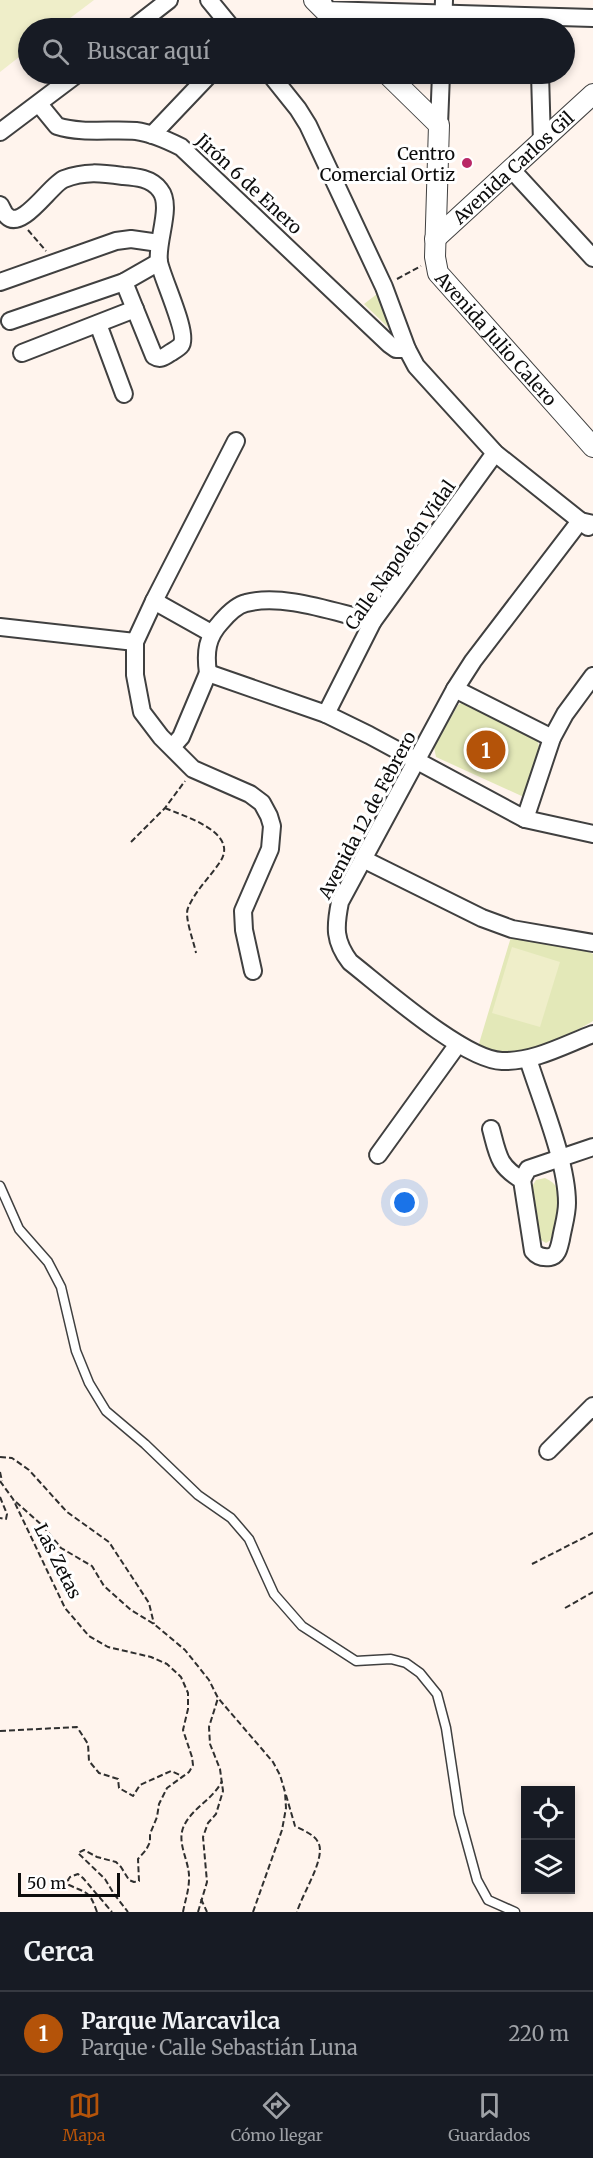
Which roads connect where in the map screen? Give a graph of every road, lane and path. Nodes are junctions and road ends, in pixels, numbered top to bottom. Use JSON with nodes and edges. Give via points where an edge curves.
{"nodes":[{"id":1,"x":169,"y":0,"type":"edge"},
{"id":2,"x":209,"y":0,"type":"edge"},
{"id":3,"x":321,"y":3,"type":"edge"},
{"id":4,"x":444,"y":14,"type":"edge"},
{"id":5,"x":146,"y":18,"type":"edge"},
{"id":6,"x":224,"y":18,"type":"edge"},
{"id":7,"x":334,"y":18,"type":"edge"},
{"id":8,"x":492,"y":18,"type":"edge"},
{"id":9,"x":593,"y":18,"type":"edge"},
{"id":10,"x":575,"y":19,"type":"edge"},
{"id":11,"x":64,"y":84,"type":"edge"},
{"id":12,"x":200,"y":84,"type":"edge"},
{"id":13,"x":279,"y":84,"type":"edge"},
{"id":14,"x":397,"y":84,"type":"edge"},
{"id":15,"x":441,"y":84,"type":"edge"},
{"id":16,"x":540,"y":84,"type":"edge"},
{"id":17,"x":593,"y":94,"type":"edge"},
{"id":18,"x":39,"y":104,"type":"junction"},
{"id":19,"x":439,"y":125,"type":"junction"},
{"id":20,"x":0,"y":132,"type":"edge"},
{"id":21,"x":152,"y":135,"type":"junction"},
{"id":22,"x":542,"y":142,"type":"junction"},
{"id":23,"x":512,"y":170,"type":"junction"},
{"id":24,"x":0,"y":205,"type":"edge"},
{"id":25,"x":19,"y":219,"type":"junction"},
{"id":26,"x":435,"y":239,"type":"junction"},
{"id":27,"x":159,"y":243,"type":"junction"},
{"id":28,"x":593,"y":258,"type":"edge"},
{"id":29,"x":159,"y":261,"type":"junction"},
{"id":30,"x":56,"y":263,"type":"junction"},
{"id":31,"x":423,"y":265,"type":"dead end"},
{"id":32,"x":0,"y":282,"type":"edge"},
{"id":33,"x":124,"y":282,"type":"junction"},
{"id":34,"x":390,"y":283,"type":"dead end"},
{"id":35,"x":135,"y":309,"type":"junction"},
{"id":36,"x":10,"y":321,"type":"dead end"},
{"id":37,"x":98,"y":324,"type":"junction"},
{"id":38,"x":407,"y":349,"type":"junction"},
{"id":39,"x":22,"y":353,"type":"dead end"},
{"id":40,"x":124,"y":394,"type":"dead end"},
{"id":41,"x":236,"y":441,"type":"dead end"},
{"id":42,"x":593,"y":447,"type":"edge"},
{"id":43,"x":495,"y":453,"type":"junction"},
{"id":44,"x":588,"y":525,"type":"edge"},
{"id":45,"x":154,"y":601,"type":"junction"},
{"id":46,"x":373,"y":621,"type":"junction"},
{"id":47,"x":0,"y":627,"type":"edge"},
{"id":48,"x":211,"y":633,"type":"junction"},
{"id":49,"x":135,"y":642,"type":"junction"},
{"id":50,"x":208,"y":673,"type":"junction"},
{"id":51,"x":593,"y":676,"type":"edge"},
{"id":52,"x":455,"y":689,"type":"junction"},
{"id":53,"x":326,"y":714,"type":"junction"},
{"id":54,"x":552,"y":738,"type":"junction"},
{"id":55,"x":172,"y":747,"type":"junction"},
{"id":56,"x":417,"y":762,"type":"junction"},
{"id":57,"x":193,"y":769,"type":"junction"},
{"id":58,"x":165,"y":808,"type":"junction"},
{"id":59,"x":525,"y":819,"type":"junction"},
{"id":60,"x":593,"y":834,"type":"edge"},
{"id":61,"x":131,"y":842,"type":"dead end"},
{"id":62,"x":363,"y":859,"type":"junction"},
{"id":63,"x":593,"y":943,"type":"edge"},
{"id":64,"x":196,"y":953,"type":"dead end"},
{"id":65,"x":253,"y":971,"type":"dead end"},
{"id":66,"x":593,"y":1034,"type":"edge"},
{"id":67,"x":458,"y":1044,"type":"junction"},
{"id":68,"x":528,"y":1059,"type":"junction"},
{"id":69,"x":491,"y":1129,"type":"dead end"},
{"id":70,"x":593,"y":1147,"type":"edge"},
{"id":71,"x":378,"y":1155,"type":"dead end"},
{"id":72,"x":560,"y":1159,"type":"junction"},
{"id":73,"x":522,"y":1180,"type":"junction"},
{"id":74,"x":0,"y":1186,"type":"edge"},
{"id":75,"x":592,"y":1408,"type":"edge"},
{"id":76,"x":548,"y":1451,"type":"dead end"},
{"id":77,"x":0,"y":1457,"type":"edge"},
{"id":78,"x":0,"y":1472,"type":"edge"},
{"id":79,"x":1,"y":1481,"type":"edge"},
{"id":80,"x":0,"y":1497,"type":"edge"},
{"id":81,"x":13,"y":1500,"type":"junction"},
{"id":82,"x":0,"y":1518,"type":"edge"},
{"id":83,"x":593,"y":1533,"type":"edge"},
{"id":84,"x":532,"y":1564,"type":"dead end"},
{"id":85,"x":593,"y":1592,"type":"edge"},
{"id":86,"x":565,"y":1608,"type":"dead end"},
{"id":87,"x":154,"y":1624,"type":"junction"},
{"id":88,"x":218,"y":1698,"type":"junction"},
{"id":89,"x":0,"y":1731,"type":"edge"},
{"id":90,"x":183,"y":1776,"type":"junction"},
{"id":91,"x":222,"y":1780,"type":"junction"},
{"id":92,"x":285,"y":1792,"type":"junction"},
{"id":93,"x":201,"y":1899,"type":"junction"},
{"id":94,"x":97,"y":1912,"type":"edge"},
{"id":95,"x":112,"y":1912,"type":"edge"},
{"id":96,"x":128,"y":1912,"type":"edge"},
{"id":97,"x":183,"y":1912,"type":"edge"},
{"id":98,"x":198,"y":1912,"type":"edge"},
{"id":99,"x":207,"y":1912,"type":"edge"},
{"id":100,"x":253,"y":1912,"type":"edge"},
{"id":101,"x":297,"y":1912,"type":"edge"},
{"id":102,"x":515,"y":1912,"type":"edge"}],
"edges":[{"from":1,"to":5,"type":"street"},
{"from":2,"to":6,"type":"street"},
{"from":3,"to":4,"type":"street"},
{"from":3,"to":7,"type":"street"},
{"from":4,"to":8,"type":"street"},
{"from":9,"to":10,"type":"street"},
{"from":11,"to":18,"type":"street"},
{"from":12,"to":21,"type":"street"},
{"from":13,"to":38,"type":"street","via":[[308,125],[384,287]]},
{"from":14,"to":19,"type":"street"},
{"from":15,"to":19,"type":"street","name":"Avenida Julio Calero"},
{"from":16,"to":22,"type":"street"},
{"from":17,"to":22,"type":"street","name":"Avenida Carlos Gil"},
{"from":18,"to":20,"type":"street"},
{"from":18,"to":21,"type":"street","name":"Jirón 6 de Enero","via":[[52,123],[62,128]]},
{"from":19,"to":26,"type":"street","name":"Avenida Julio Calero"},
{"from":21,"to":38,"type":"street","name":"Jirón 6 de Enero","via":[[194,157],[389,344]]},
{"from":22,"to":23,"type":"street","name":"Avenida Carlos Gil"},
{"from":23,"to":26,"type":"street","name":"Avenida Carlos Gil"},
{"from":23,"to":28,"type":"street"},
{"from":24,"to":25,"type":"street","via":[[6,216]]},
{"from":25,"to":27,"type":"street","via":[[61,180],[70,177],[87,172],[148,180],[161,191],[165,204]]},
{"from":25,"to":30,"type":"path"},
{"from":26,"to":42,"type":"street","name":"Avenida Julio Calero","via":[[438,273]]},
{"from":27,"to":29,"type":"street"},
{"from":27,"to":30,"type":"street","via":[[122,239]]},
{"from":29,"to":33,"type":"street"},
{"from":29,"to":35,"type":"street","via":[[180,323],[181,345],[164,357],[154,356]]},
{"from":30,"to":32,"type":"street"},
{"from":31,"to":34,"type":"path"},
{"from":33,"to":35,"type":"street"},
{"from":33,"to":36,"type":"street"},
{"from":35,"to":37,"type":"street"},
{"from":37,"to":39,"type":"street"},
{"from":37,"to":40,"type":"street"},
{"from":38,"to":43,"type":"street","via":[[416,366]]},
{"from":41,"to":45,"type":"street"},
{"from":43,"to":44,"type":"street"},
{"from":43,"to":46,"type":"street","name":"Calle Napoleón Vidal"},
{"from":44,"to":52,"type":"street","name":"Avenida 12 de Febrero","via":[[473,661]]},
{"from":45,"to":48,"type":"street"},
{"from":45,"to":49,"type":"street"},
{"from":46,"to":48,"type":"street","via":[[269,600],[244,603]]},
{"from":46,"to":53,"type":"street","name":"Calle Napoleón Vidal"},
{"from":47,"to":49,"type":"street"},
{"from":48,"to":50,"type":"street"},
{"from":49,"to":55,"type":"street","via":[[135,675],[142,711]]},
{"from":50,"to":53,"type":"street"},
{"from":50,"to":55,"type":"street","via":[[181,737]]},
{"from":51,"to":54,"type":"street"},
{"from":52,"to":54,"type":"street"},
{"from":52,"to":56,"type":"street","name":"Avenida 12 de Febrero"},
{"from":53,"to":56,"type":"street"},
{"from":54,"to":59,"type":"street"},
{"from":55,"to":57,"type":"street"},
{"from":56,"to":59,"type":"street"},
{"from":56,"to":62,"type":"street","name":"Avenida 12 de Febrero"},
{"from":57,"to":58,"type":"path"},
{"from":57,"to":65,"type":"street","via":[[250,794],[262,803],[272,826],[270,849],[243,911]]},
{"from":58,"to":61,"type":"path"},
{"from":58,"to":64,"type":"path","via":[[208,826],[224,847],[224,856],[187,909]]},
{"from":59,"to":60,"type":"street"},
{"from":62,"to":63,"type":"street","via":[[482,918],[512,928]]},
{"from":62,"to":67,"type":"street","name":"Avenida 12 de Febrero","via":[[340,902],[335,925],[342,952]]},
{"from":66,"to":68,"type":"street","name":"Avenida 12 de Febrero"},
{"from":67,"to":68,"type":"street","name":"Avenida 12 de Febrero","via":[[469,1052],[500,1062]]},
{"from":67,"to":71,"type":"street"},
{"from":68,"to":72,"type":"street"},
{"from":69,"to":73,"type":"street","via":[[501,1162]]},
{"from":70,"to":72,"type":"street"},
{"from":72,"to":73,"type":"street","via":[[528,1169]]},
{"from":72,"to":73,"type":"street","via":[[567,1201],[559,1246],[553,1257],[533,1251]]},
{"from":74,"to":102,"type":"lane","via":[[19,1229],[48,1262],[61,1287],[76,1351],[106,1411],[198,1495],[231,1518],[249,1539],[274,1594],[302,1626],[356,1661],[391,1659],[406,1663],[437,1694],[459,1814],[477,1880],[488,1900]]},
{"from":75,"to":76,"type":"street"},
{"from":77,"to":87,"type":"path","via":[[12,1458],[30,1470],[67,1512],[109,1542],[149,1603]]},
{"from":78,"to":79,"type":"path","name":"Las Zetas"},
{"from":79,"to":81,"type":"path","name":"Las Zetas"},
{"from":80,"to":82,"type":"path","name":"Las Zetas","via":[[7,1515],[6,1520]]},
{"from":81,"to":87,"type":"path","via":[[61,1548],[92,1566],[104,1586],[131,1610]]},
{"from":81,"to":90,"type":"path","name":"Las Zetas","via":[[65,1608],[88,1636],[108,1647],[167,1664],[181,1677],[189,1699],[183,1736],[193,1762]]},
{"from":83,"to":84,"type":"path"},
{"from":85,"to":86,"type":"path"},
{"from":87,"to":88,"type":"path","via":[[185,1650]]},
{"from":88,"to":91,"type":"path","via":[[209,1727],[210,1744]]},
{"from":88,"to":92,"type":"path","via":[[273,1762]]},
{"from":89,"to":90,"type":"path","via":[[77,1727],[88,1744],[89,1761],[99,1773],[118,1779],[119,1788],[133,1796],[140,1785],[171,1771]]},
{"from":90,"to":96,"type":"path","via":[[167,1788],[159,1804],[150,1842],[138,1859],[139,1881],[129,1880],[116,1862],[84,1850],[78,1853],[105,1879]]},
{"from":91,"to":93,"type":"path","via":[[216,1815],[208,1823],[203,1838],[207,1882]]},
{"from":91,"to":97,"type":"path","via":[[217,1791],[187,1820],[182,1832],[189,1879]]},
{"from":92,"to":100,"type":"path","via":[[282,1830]]},
{"from":92,"to":101,"type":"path","via":[[295,1826],[317,1840],[321,1855]]},
{"from":93,"to":98,"type":"path"},
{"from":93,"to":99,"type":"path"},
{"from":94,"to":95,"type":"path","via":[[87,1893],[69,1885],[69,1877],[83,1878]]}]}
